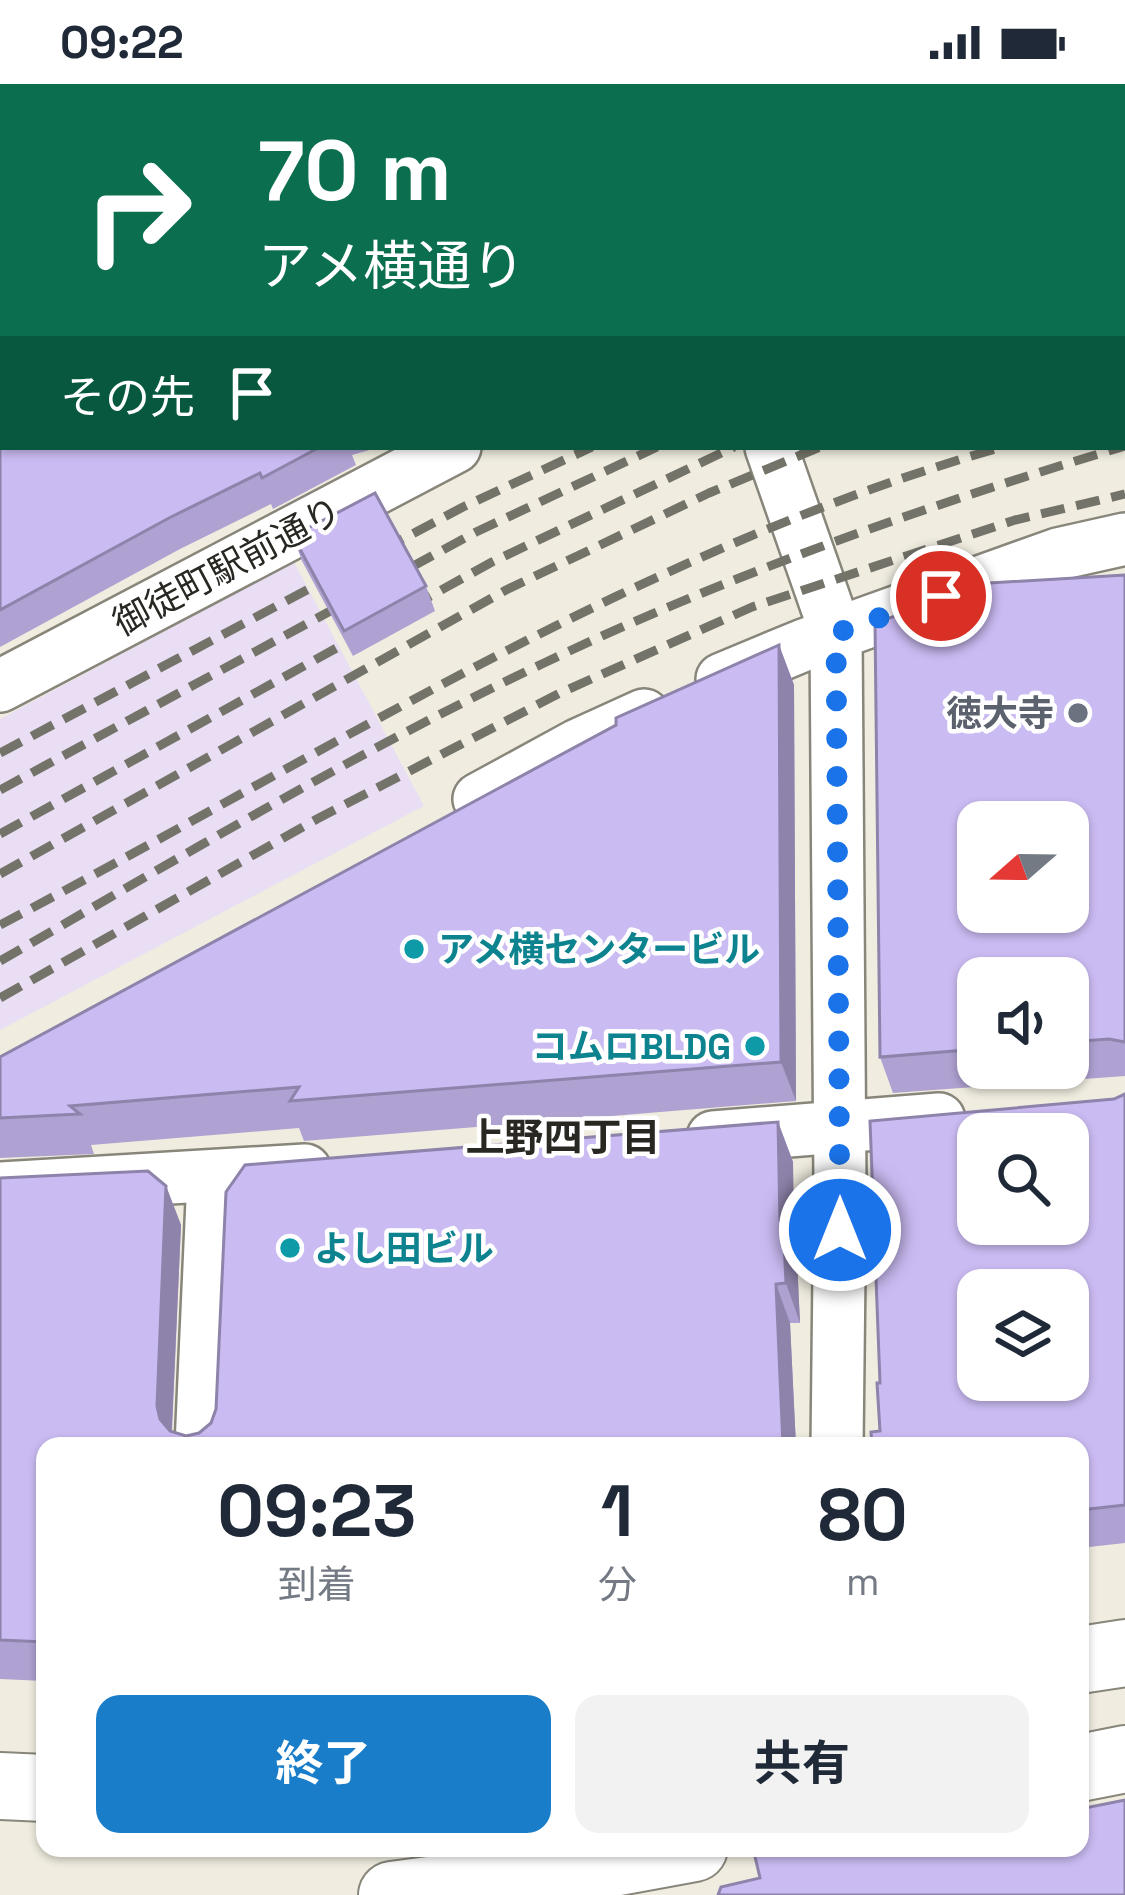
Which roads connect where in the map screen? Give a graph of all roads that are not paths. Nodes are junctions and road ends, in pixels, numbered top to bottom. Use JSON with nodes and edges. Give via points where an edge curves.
{"nodes":[{"id":1,"x":448,"y":450,"type":"edge"},
{"id":2,"x":772,"y":450,"type":"edge"},
{"id":3,"x":1125,"y":539,"type":"edge"},
{"id":4,"x":836,"y":633,"type":"junction"},
{"id":5,"x":0,"y":686,"type":"edge"},
{"id":6,"x":439,"y":821,"type":"edge"},
{"id":7,"x":957,"y":1117,"type":"edge"},
{"id":8,"x":840,"y":1126,"type":"junction"},
{"id":9,"x":663,"y":1141,"type":"edge"},
{"id":10,"x":355,"y":1166,"type":"edge"},
{"id":11,"x":213,"y":1178,"type":"junction"},
{"id":12,"x":0,"y":1188,"type":"edge"},
{"id":13,"x":201,"y":1437,"type":"edge"},
{"id":14,"x":837,"y":1437,"type":"edge"},
{"id":15,"x":1125,"y":1653,"type":"edge"},
{"id":16,"x":1089,"y":1659,"type":"edge"},
{"id":17,"x":1125,"y":1759,"type":"edge"},
{"id":18,"x":1089,"y":1766,"type":"edge"},
{"id":19,"x":0,"y":1786,"type":"edge"},
{"id":20,"x":36,"y":1788,"type":"edge"},
{"id":21,"x":674,"y":1866,"type":"edge"},
{"id":22,"x":424,"y":1882,"type":"edge"}],
"edges":[{"from":1,"to":5,"type":"street","name":"御徒町駅前通り"},
{"from":2,"to":4,"type":"street"},
{"from":3,"to":4,"type":"street","via":[[1058,554]]},
{"from":4,"to":6,"type":"street","via":[[578,745]]},
{"from":4,"to":8,"type":"street"},
{"from":7,"to":8,"type":"street"},
{"from":8,"to":9,"type":"street"},
{"from":8,"to":14,"type":"street"},
{"from":10,"to":11,"type":"street"},
{"from":11,"to":12,"type":"street"},
{"from":11,"to":13,"type":"street"},
{"from":15,"to":16,"type":"main road"},
{"from":17,"to":18,"type":"main road"},
{"from":19,"to":20,"type":"main road"},
{"from":21,"to":22,"type":"main road"}]}
